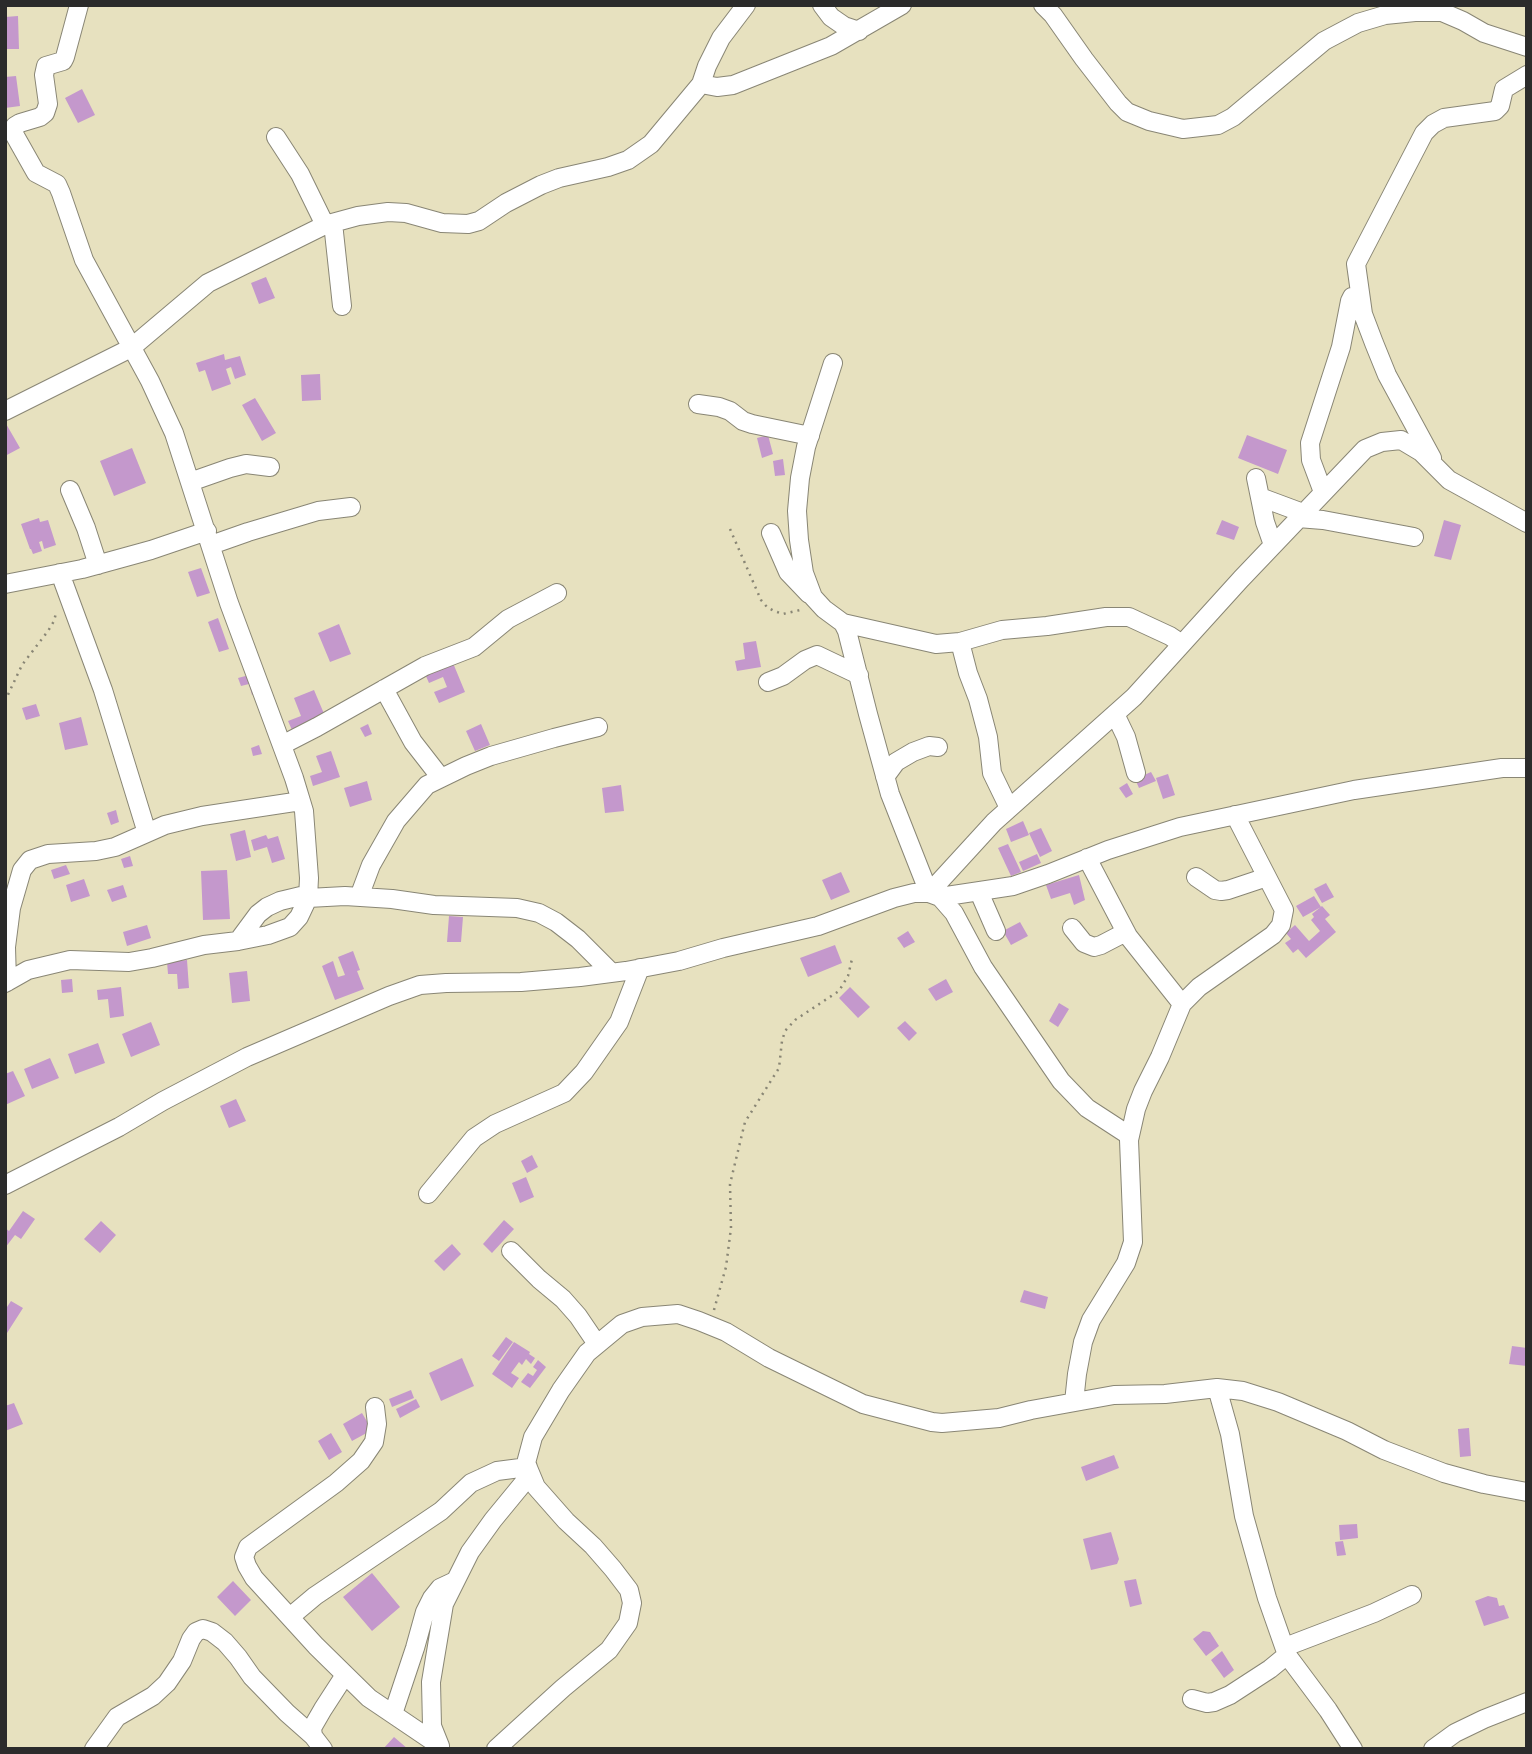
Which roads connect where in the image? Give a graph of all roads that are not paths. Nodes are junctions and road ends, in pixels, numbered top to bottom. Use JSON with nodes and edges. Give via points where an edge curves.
{"nodes":[{"id":1,"x":79,"y":5,"type":"edge"},
{"id":2,"x":746,"y":5,"type":"edge"},
{"id":3,"x":821,"y":5,"type":"edge"},
{"id":4,"x":902,"y":5,"type":"edge"},
{"id":5,"x":1043,"y":5,"type":"edge"},
{"id":6,"x":859,"y":31,"type":"junction"},
{"id":7,"x":1527,"y":47,"type":"edge"},
{"id":8,"x":1527,"y":75,"type":"edge"},
{"id":9,"x":702,"y":84,"type":"junction"},
{"id":10,"x":276,"y":137,"type":"dead end"},
{"id":11,"x":329,"y":224,"type":"junction"},
{"id":12,"x":1360,"y":296,"type":"junction"},
{"id":13,"x":342,"y":306,"type":"dead end"},
{"id":14,"x":131,"y":348,"type":"junction"},
{"id":15,"x":833,"y":363,"type":"dead end"},
{"id":16,"x":698,"y":404,"type":"dead end"},
{"id":17,"x":5,"y":411,"type":"edge"},
{"id":18,"x":810,"y":436,"type":"junction"},
{"id":19,"x":1436,"y":466,"type":"junction"},
{"id":20,"x":270,"y":467,"type":"dead end"},
{"id":21,"x":1255,"y":478,"type":"dead end"},
{"id":22,"x":190,"y":482,"type":"junction"},
{"id":23,"x":70,"y":490,"type":"dead end"},
{"id":24,"x":1324,"y":492,"type":"junction"},
{"id":25,"x":1260,"y":497,"type":"junction"},
{"id":26,"x":351,"y":507,"type":"dead end"},
{"id":27,"x":1300,"y":515,"type":"junction"},
{"id":28,"x":1527,"y":523,"type":"edge"},
{"id":29,"x":771,"y":533,"type":"dead end"},
{"id":30,"x":1414,"y":537,"type":"dead end"},
{"id":31,"x":209,"y":538,"type":"junction"},
{"id":32,"x":1272,"y":545,"type":"junction"},
{"id":33,"x":98,"y":565,"type":"junction"},
{"id":34,"x":61,"y":577,"type":"junction"},
{"id":35,"x":5,"y":584,"type":"edge"},
{"id":36,"x":557,"y":593,"type":"dead end"},
{"id":37,"x":817,"y":601,"type":"junction"},
{"id":38,"x":843,"y":623,"type":"junction"},
{"id":39,"x":960,"y":642,"type":"junction"},
{"id":40,"x":1182,"y":644,"type":"junction"},
{"id":41,"x":859,"y":676,"type":"junction"},
{"id":42,"x":768,"y":682,"type":"dead end"},
{"id":43,"x":384,"y":689,"type":"junction"},
{"id":44,"x":1115,"y":714,"type":"junction"},
{"id":45,"x":598,"y":727,"type":"dead end"},
{"id":46,"x":282,"y":745,"type":"junction"},
{"id":47,"x":938,"y":747,"type":"dead end"},
{"id":48,"x":1527,"y":768,"type":"edge"},
{"id":49,"x":1136,"y":773,"type":"dead end"},
{"id":50,"x":885,"y":777,"type":"junction"},
{"id":51,"x":441,"y":779,"type":"junction"},
{"id":52,"x":301,"y":800,"type":"junction"},
{"id":53,"x":1009,"y":808,"type":"junction"},
{"id":54,"x":1235,"y":815,"type":"junction"},
{"id":55,"x":147,"y":833,"type":"junction"},
{"id":56,"x":1087,"y":858,"type":"junction"},
{"id":57,"x":1196,"y":877,"type":"dead end"},
{"id":58,"x":1267,"y":877,"type":"junction"},
{"id":59,"x":979,"y":892,"type":"junction"},
{"id":60,"x":935,"y":895,"type":"junction"},
{"id":61,"x":309,"y":896,"type":"junction"},
{"id":62,"x":359,"y":897,"type":"junction"},
{"id":63,"x":1072,"y":928,"type":"dead end"},
{"id":64,"x":996,"y":931,"type":"dead end"},
{"id":65,"x":1126,"y":932,"type":"junction"},
{"id":66,"x":238,"y":941,"type":"junction"},
{"id":67,"x":640,"y":968,"type":"junction"},
{"id":68,"x":612,"y":973,"type":"junction"},
{"id":69,"x":6,"y":982,"type":"edge"},
{"id":70,"x":1182,"y":1004,"type":"junction"},
{"id":71,"x":1130,"y":1136,"type":"junction"},
{"id":72,"x":5,"y":1185,"type":"edge"},
{"id":73,"x":428,"y":1194,"type":"dead end"},
{"id":74,"x":511,"y":1251,"type":"dead end"},
{"id":75,"x":597,"y":1344,"type":"junction"},
{"id":76,"x":1217,"y":1388,"type":"junction"},
{"id":77,"x":1074,"y":1402,"type":"junction"},
{"id":78,"x":375,"y":1406,"type":"dead end"},
{"id":79,"x":529,"y":1471,"type":"junction"},
{"id":80,"x":1527,"y":1492,"type":"edge"},
{"id":81,"x":455,"y":1581,"type":"junction"},
{"id":82,"x":1412,"y":1595,"type":"dead end"},
{"id":83,"x":290,"y":1617,"type":"junction"},
{"id":84,"x":1286,"y":1651,"type":"junction"},
{"id":85,"x":345,"y":1675,"type":"junction"},
{"id":86,"x":1192,"y":1699,"type":"dead end"},
{"id":87,"x":1527,"y":1702,"type":"edge"},
{"id":88,"x":393,"y":1714,"type":"junction"},
{"id":89,"x":318,"y":1742,"type":"edge"},
{"id":90,"x":440,"y":1747,"type":"edge"},
{"id":91,"x":94,"y":1749,"type":"edge"},
{"id":92,"x":496,"y":1749,"type":"edge"},
{"id":93,"x":1353,"y":1749,"type":"edge"},
{"id":94,"x":1433,"y":1749,"type":"edge"}],
"edges":[{"from":1,"to":14,"type":"street","via":[[63,61],[46,66],[45,113],[15,126],[14,134],[36,173],[57,184],[84,260]]},
{"from":2,"to":9,"type":"street","via":[[721,38]]},
{"from":3,"to":6,"type":"street","via":[[844,26]]},
{"from":4,"to":6,"type":"street"},
{"from":5,"to":7,"type":"street","via":[[1127,112],[1183,129],[1218,125],[1233,117],[1324,41],[1357,23],[1385,15],[1441,12]]},
{"from":6,"to":9,"type":"street","via":[[733,85]]},
{"from":8,"to":12,"type":"street","via":[[1504,89],[1495,111],[1444,118],[1424,133],[1356,264]]},
{"from":9,"to":11,"type":"street","via":[[650,144],[628,160],[559,178],[479,221],[442,223],[388,212]]},
{"from":10,"to":11,"type":"street"},
{"from":11,"to":13,"type":"street"},
{"from":11,"to":14,"type":"street","via":[[208,283]]},
{"from":12,"to":19,"type":"street","via":[[1387,375]]},
{"from":12,"to":24,"type":"street","via":[[1350,301],[1310,443],[1311,460]]},
{"from":14,"to":17,"type":"street"},
{"from":14,"to":22,"type":"street","via":[[174,433]]},
{"from":15,"to":18,"type":"street"},
{"from":16,"to":18,"type":"street","via":[[730,411],[752,424]]},
{"from":18,"to":37,"type":"street","via":[[797,511],[804,573]]},
{"from":19,"to":24,"type":"street","via":[[1401,440],[1382,442],[1366,449]]},
{"from":19,"to":28,"type":"street","via":[[1449,480]]},
{"from":20,"to":22,"type":"street","via":[[246,464]]},
{"from":21,"to":25,"type":"street"},
{"from":22,"to":31,"type":"street"},
{"from":23,"to":33,"type":"street"},
{"from":24,"to":27,"type":"street"},
{"from":25,"to":27,"type":"street"},
{"from":25,"to":32,"type":"street"},
{"from":26,"to":31,"type":"street"},
{"from":27,"to":30,"type":"street"},
{"from":27,"to":32,"type":"street"},
{"from":29,"to":37,"type":"street","via":[[788,572]]},
{"from":31,"to":33,"type":"street"},
{"from":31,"to":46,"type":"street"},
{"from":32,"to":40,"type":"street"},
{"from":33,"to":34,"type":"street"},
{"from":34,"to":35,"type":"street"},
{"from":34,"to":55,"type":"street","via":[[103,690]]},
{"from":36,"to":43,"type":"street","via":[[509,619],[474,647],[425,666]]},
{"from":37,"to":38,"type":"street"},
{"from":38,"to":39,"type":"street","via":[[936,644]]},
{"from":38,"to":41,"type":"street"},
{"from":39,"to":40,"type":"street","via":[[1002,630],[1129,617]]},
{"from":39,"to":53,"type":"street","via":[[988,737],[992,773]]},
{"from":40,"to":44,"type":"street"},
{"from":41,"to":42,"type":"street","via":[[817,655]]},
{"from":41,"to":50,"type":"street"},
{"from":43,"to":46,"type":"street"},
{"from":43,"to":51,"type":"street","via":[[413,742]]},
{"from":44,"to":49,"type":"street"},
{"from":44,"to":53,"type":"street"},
{"from":45,"to":51,"type":"street","via":[[491,756]]},
{"from":46,"to":52,"type":"street"},
{"from":47,"to":50,"type":"street","via":[[913,752],[896,762]]},
{"from":48,"to":54,"type":"street","via":[[1354,790]]},
{"from":50,"to":60,"type":"street"},
{"from":51,"to":62,"type":"street","via":[[427,785],[396,821]]},
{"from":52,"to":55,"type":"street","via":[[202,816]]},
{"from":52,"to":61,"type":"street"},
{"from":53,"to":60,"type":"street"},
{"from":54,"to":56,"type":"street","via":[[1180,827]]},
{"from":54,"to":58,"type":"street"},
{"from":55,"to":69,"type":"street","via":[[115,847],[30,860],[22,870],[11,908]]},
{"from":56,"to":59,"type":"street","via":[[1013,886]]},
{"from":56,"to":65,"type":"street"},
{"from":57,"to":58,"type":"street","via":[[1221,891]]},
{"from":58,"to":70,"type":"street","via":[[1284,909],[1281,925]]},
{"from":59,"to":60,"type":"street"},
{"from":59,"to":64,"type":"street"},
{"from":60,"to":67,"type":"street","via":[[914,893],[818,926]]},
{"from":60,"to":71,"type":"street","via":[[954,913],[983,967],[1061,1081],[1087,1108]]},
{"from":61,"to":62,"type":"street"},
{"from":61,"to":66,"type":"street","via":[[267,907]]},
{"from":61,"to":66,"type":"street","via":[[290,928]]},
{"from":62,"to":68,"type":"street","via":[[539,913],[578,939]]},
{"from":63,"to":65,"type":"street","via":[[1084,943],[1094,947]]},
{"from":65,"to":70,"type":"street"},
{"from":66,"to":69,"type":"street","via":[[129,962],[70,960],[28,970]]},
{"from":67,"to":68,"type":"street"},
{"from":67,"to":73,"type":"street","via":[[619,1022],[584,1072],[564,1093],[474,1138]]},
{"from":68,"to":72,"type":"street","via":[[420,985],[247,1057]]},
{"from":70,"to":71,"type":"street","via":[[1136,1109]]},
{"from":71,"to":77,"type":"street","via":[[1133,1242],[1126,1263],[1091,1320]]},
{"from":74,"to":75,"type":"street","via":[[563,1298]]},
{"from":75,"to":77,"type":"street","via":[[622,1324],[678,1314],[726,1332],[863,1404],[932,1422],[999,1418]]},
{"from":75,"to":79,"type":"street","via":[[575,1369],[533,1437],[526,1463]]},
{"from":76,"to":77,"type":"street"},
{"from":76,"to":80,"type":"street","via":[[1278,1402],[1444,1473]]},
{"from":76,"to":84,"type":"street","via":[[1244,1516]]},
{"from":78,"to":83,"type":"street","via":[[374,1442],[361,1461],[248,1547],[244,1556],[254,1578]]},
{"from":79,"to":81,"type":"street","via":[[470,1552]]},
{"from":79,"to":83,"type":"street","via":[[497,1471],[471,1483],[441,1511]]},
{"from":79,"to":92,"type":"street","via":[[536,1487],[629,1590],[631,1613],[609,1650]]},
{"from":81,"to":88,"type":"street","via":[[440,1588],[425,1612]]},
{"from":81,"to":90,"type":"street","via":[[444,1604],[431,1682],[432,1726]]},
{"from":82,"to":84,"type":"street"},
{"from":83,"to":85,"type":"street"},
{"from":84,"to":86,"type":"street","via":[[1270,1669],[1230,1695],[1207,1703]]},
{"from":84,"to":93,"type":"street"},
{"from":85,"to":88,"type":"street"},
{"from":85,"to":89,"type":"street","via":[[314,1724]]},
{"from":87,"to":94,"type":"street","via":[[1455,1733]]},
{"from":88,"to":90,"type":"street"},
{"from":89,"to":91,"type":"street","via":[[225,1642],[203,1629],[191,1639],[167,1683],[117,1717]]}]}
